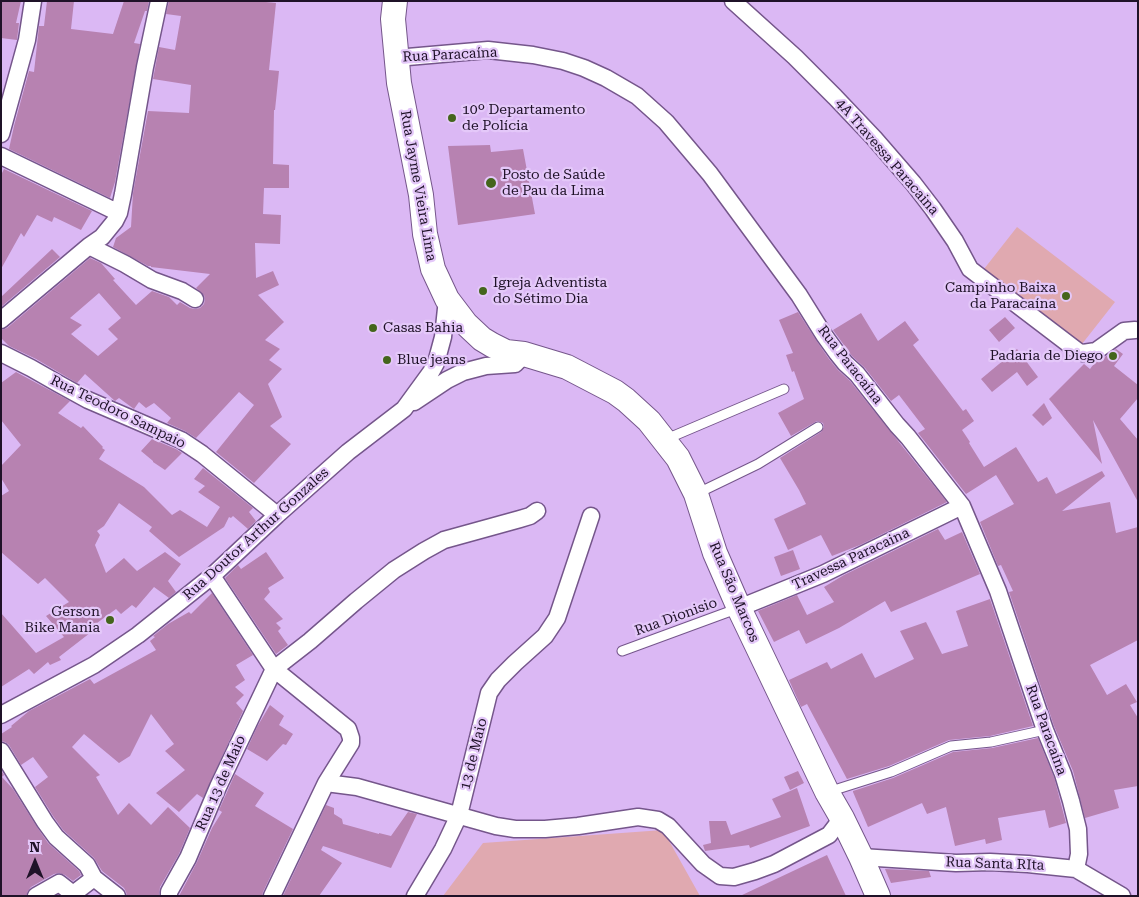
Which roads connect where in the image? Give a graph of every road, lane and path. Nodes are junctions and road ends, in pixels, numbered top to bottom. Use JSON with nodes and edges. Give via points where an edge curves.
{"nodes":[{"id":1,"x":33,"y":1,"type":"edge"},
{"id":2,"x":159,"y":1,"type":"edge"},
{"id":3,"x":395,"y":1,"type":"edge"},
{"id":4,"x":733,"y":1,"type":"edge"},
{"id":5,"x":396,"y":58,"type":"junction"},
{"id":6,"x":1,"y":134,"type":"edge"},
{"id":7,"x":1,"y":156,"type":"edge"},
{"id":8,"x":119,"y":213,"type":"junction"},
{"id":9,"x":88,"y":246,"type":"junction"},
{"id":10,"x":195,"y":299,"type":"dead end"},
{"id":11,"x":447,"y":300,"type":"junction"},
{"id":12,"x":1,"y":320,"type":"edge"},
{"id":13,"x":1137,"y":330,"type":"edge"},
{"id":14,"x":1,"y":353,"type":"edge"},
{"id":15,"x":524,"y":354,"type":"junction"},
{"id":16,"x":784,"y":389,"type":"dead end"},
{"id":17,"x":404,"y":409,"type":"junction"},
{"id":18,"x":818,"y":427,"type":"dead end"},
{"id":19,"x":664,"y":440,"type":"junction"},
{"id":20,"x":696,"y":494,"type":"junction"},
{"id":21,"x":962,"y":506,"type":"junction"},
{"id":22,"x":537,"y":511,"type":"dead end"},
{"id":23,"x":277,"y":515,"type":"junction"},
{"id":24,"x":591,"y":516,"type":"dead end"},
{"id":25,"x":212,"y":576,"type":"junction"},
{"id":26,"x":739,"y":608,"type":"junction"},
{"id":27,"x":622,"y":651,"type":"dead end"},
{"id":28,"x":274,"y":669,"type":"junction"},
{"id":29,"x":1,"y":715,"type":"edge"},
{"id":30,"x":1046,"y":730,"type":"junction"},
{"id":31,"x":1,"y":751,"type":"edge"},
{"id":32,"x":326,"y":783,"type":"junction"},
{"id":33,"x":827,"y":792,"type":"junction"},
{"id":34,"x":459,"y":815,"type":"junction"},
{"id":35,"x":842,"y":818,"type":"junction"},
{"id":36,"x":862,"y":857,"type":"junction"},
{"id":37,"x":1076,"y":870,"type":"junction"},
{"id":38,"x":94,"y":878,"type":"junction"},
{"id":39,"x":36,"y":896,"type":"edge"},
{"id":40,"x":117,"y":896,"type":"edge"},
{"id":41,"x":168,"y":896,"type":"edge"},
{"id":42,"x":272,"y":896,"type":"edge"},
{"id":43,"x":415,"y":896,"type":"edge"},
{"id":44,"x":878,"y":896,"type":"edge"},
{"id":45,"x":1121,"y":896,"type":"edge"}],
"edges":[{"from":1,"to":6,"type":"street","via":[[27,40]]},
{"from":2,"to":8,"type":"street"},
{"from":3,"to":5,"type":"main road","name":"Rua Jayme Vieira Lima"},
{"from":4,"to":13,"type":"street","name":"4A Travessa Paracaina","via":[[795,57],[874,138],[933,209],[970,269],[1079,352],[1096,351],[1124,331]]},
{"from":5,"to":11,"type":"main road","name":"Rua Jayme Vieira Lima","via":[[425,234],[433,269]]},
{"from":5,"to":21,"type":"street","name":"Rua Paracaína","via":[[488,50],[534,55],[584,68],[637,96],[666,122],[710,174],[799,294],[837,353]]},
{"from":7,"to":8,"type":"street"},
{"from":8,"to":9,"type":"street","via":[[102,237]]},
{"from":9,"to":10,"type":"street"},
{"from":9,"to":12,"type":"street"},
{"from":11,"to":15,"type":"main road","name":"Rua Jayme Vieira Lima","via":[[482,339],[506,352]]},
{"from":11,"to":17,"type":"street","name":"Rua Doutor Arthur Gonzales","via":[[436,363]]},
{"from":14,"to":23,"type":"street","name":"Rua Teodoro Sampaio","via":[[88,400],[181,440]]},
{"from":15,"to":17,"type":"street","via":[[515,364],[463,372]]},
{"from":15,"to":19,"type":"main road","name":"Rua São Marcos","via":[[567,367],[615,392],[649,421]]},
{"from":16,"to":19,"type":"lane"},
{"from":17,"to":23,"type":"street","name":"Rua Doutor Arthur Gonzales","via":[[348,452]]},
{"from":18,"to":20,"type":"lane","via":[[758,464]]},
{"from":19,"to":20,"type":"main road","name":"Rua São Marcos","via":[[678,458]]},
{"from":20,"to":26,"type":"main road","name":"Rua São Marcos"},
{"from":21,"to":26,"type":"street","name":"Travessa Paracaina","via":[[823,574]]},
{"from":21,"to":30,"type":"street","name":"Rua Paracaína","via":[[998,592]]},
{"from":22,"to":28,"type":"street","name":"Rua 13 de Maio","via":[[530,516],[444,540],[424,551],[394,570]]},
{"from":23,"to":25,"type":"street","name":"Rua Doutor Arthur Gonzales"},
{"from":24,"to":34,"type":"street","name":"13 de Maio","via":[[557,618],[545,636],[498,680],[489,693]]},
{"from":25,"to":28,"type":"street"},
{"from":25,"to":29,"type":"street","name":"Rua Doutor Arthur Gonzales","via":[[138,635],[94,665]]},
{"from":26,"to":27,"type":"lane","name":"Rua Dionisio"},
{"from":26,"to":33,"type":"main road","name":"Rua São Marcos"},
{"from":28,"to":32,"type":"street","via":[[348,729],[351,743]]},
{"from":28,"to":41,"type":"street","name":"Rua 13 de Maio"},
{"from":30,"to":33,"type":"lane","via":[[991,742],[951,746],[891,772]]},
{"from":30,"to":37,"type":"street","name":"Rua Paracaína","via":[[1066,783],[1078,829]]},
{"from":31,"to":38,"type":"street","via":[[45,822],[86,865]]},
{"from":32,"to":34,"type":"street","via":[[357,787]]},
{"from":32,"to":42,"type":"street"},
{"from":33,"to":35,"type":"main road","name":"Rua São Marcos"},
{"from":34,"to":35,"type":"street","via":[[515,829],[578,826],[638,817],[658,820],[668,826],[704,864],[720,876],[734,877],[774,864],[829,835]]},
{"from":34,"to":43,"type":"street","name":"13 de Maio"},
{"from":35,"to":36,"type":"main road","name":"Rua São Marcos"},
{"from":36,"to":37,"type":"street","name":"Rua Santa RIta","via":[[1028,864]]},
{"from":36,"to":44,"type":"main road","name":"Rua São Marcos"},
{"from":37,"to":45,"type":"street","name":"Rua Santa RIta"},
{"from":38,"to":39,"type":"street","via":[[73,894],[58,883]]},
{"from":38,"to":40,"type":"street"}]}
